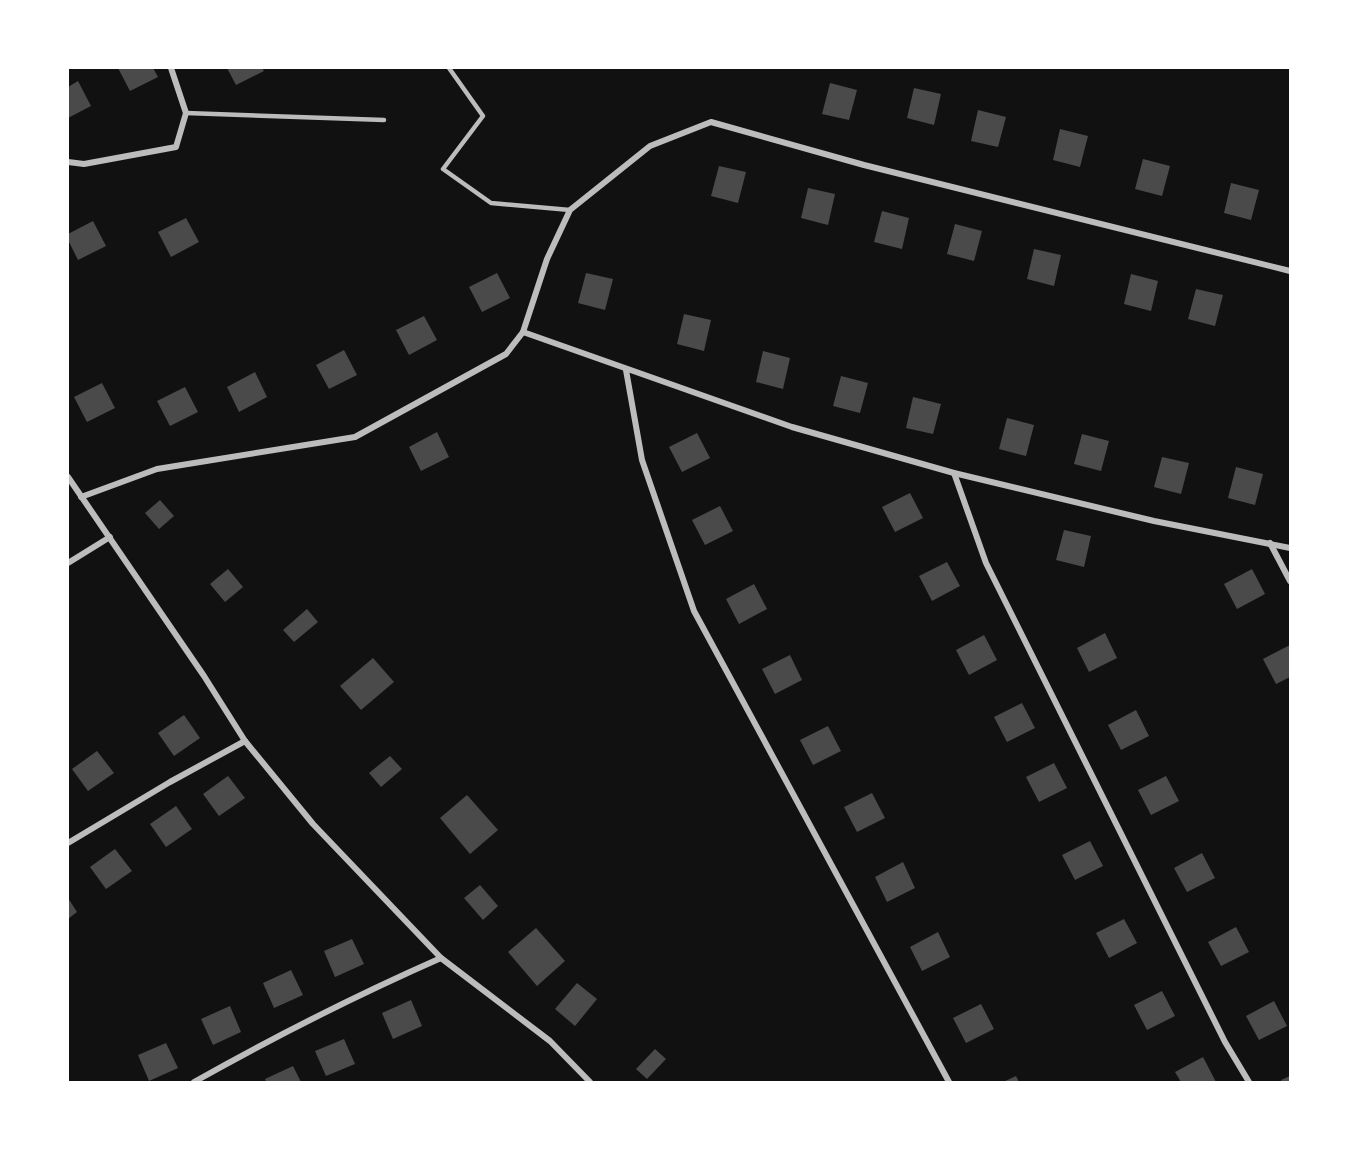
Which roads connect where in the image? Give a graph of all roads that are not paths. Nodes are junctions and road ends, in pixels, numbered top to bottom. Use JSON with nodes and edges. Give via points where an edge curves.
{"nodes":[{"id":1,"x":171,"y":68,"type":"edge"},
{"id":2,"x":450,"y":68,"type":"edge"},
{"id":3,"x":186,"y":113,"type":"junction"},
{"id":4,"x":384,"y":120,"type":"dead end"},
{"id":5,"x":68,"y":162,"type":"edge"},
{"id":6,"x":570,"y":210,"type":"junction"},
{"id":7,"x":1290,"y":271,"type":"edge"},
{"id":8,"x":523,"y":332,"type":"junction"},
{"id":9,"x":626,"y":369,"type":"junction"},
{"id":10,"x":954,"y":473,"type":"junction"},
{"id":11,"x":68,"y":477,"type":"edge"},
{"id":12,"x":81,"y":497,"type":"junction"},
{"id":13,"x":110,"y":537,"type":"junction"},
{"id":14,"x":1270,"y":543,"type":"junction"},
{"id":15,"x":1290,"y":548,"type":"edge"},
{"id":16,"x":68,"y":562,"type":"edge"},
{"id":17,"x":1290,"y":581,"type":"edge"},
{"id":18,"x":245,"y":741,"type":"junction"},
{"id":19,"x":68,"y":843,"type":"edge"},
{"id":20,"x":441,"y":958,"type":"junction"},
{"id":21,"x":194,"y":1083,"type":"edge"},
{"id":22,"x":590,"y":1083,"type":"edge"},
{"id":23,"x":949,"y":1083,"type":"edge"},
{"id":24,"x":1249,"y":1083,"type":"edge"}],
"edges":[{"from":1,"to":3,"type":"street"},
{"from":2,"to":6,"type":"lane","via":[[483,116],[443,169],[490,203]]},
{"from":3,"to":4,"type":"lane"},
{"from":3,"to":5,"type":"street","via":[[176,147],[84,164]]},
{"from":6,"to":7,"type":"street","via":[[650,146],[711,123]]},
{"from":6,"to":8,"type":"street","via":[[547,259]]},
{"from":8,"to":9,"type":"street"},
{"from":8,"to":12,"type":"street","via":[[506,354],[355,437],[157,469]]},
{"from":9,"to":10,"type":"street","via":[[792,427]]},
{"from":9,"to":23,"type":"street","via":[[642,460],[694,611]]},
{"from":10,"to":14,"type":"street","via":[[1154,521]]},
{"from":10,"to":24,"type":"street","via":[[986,563]]},
{"from":11,"to":12,"type":"street"},
{"from":12,"to":13,"type":"street"},
{"from":13,"to":16,"type":"street"},
{"from":13,"to":18,"type":"street"},
{"from":14,"to":15,"type":"street"},
{"from":14,"to":17,"type":"street"},
{"from":18,"to":19,"type":"street"},
{"from":18,"to":20,"type":"street","via":[[313,824]]},
{"from":20,"to":21,"type":"street","via":[[249,1051]]},
{"from":20,"to":22,"type":"street","via":[[550,1041]]}]}
